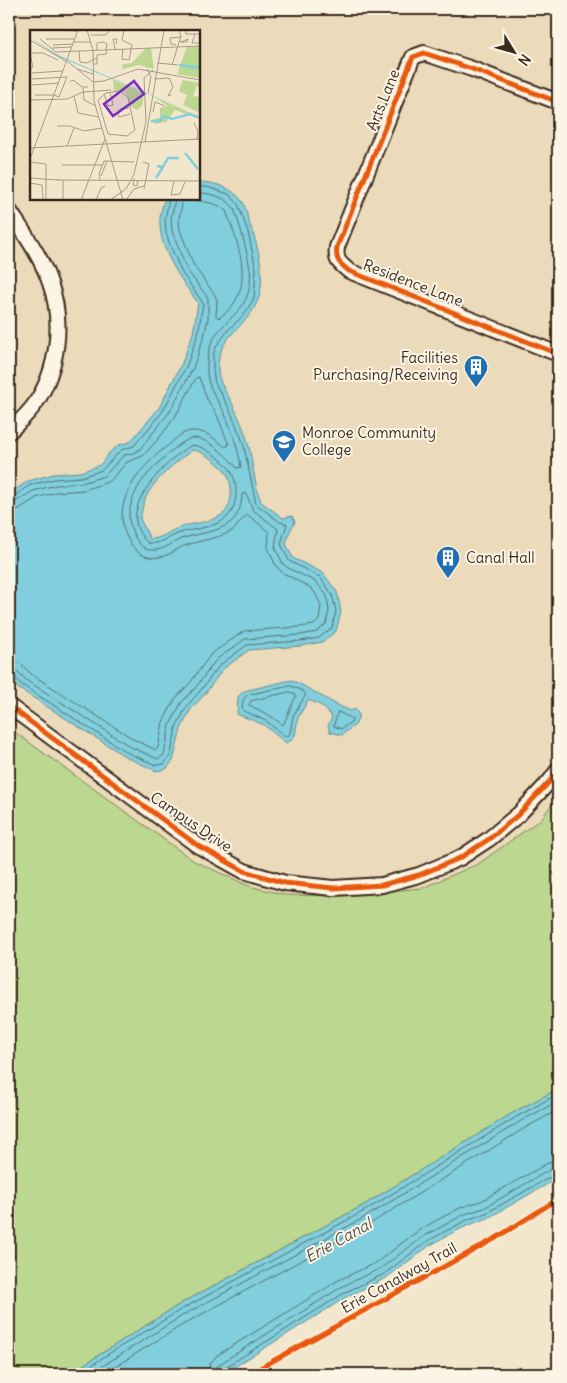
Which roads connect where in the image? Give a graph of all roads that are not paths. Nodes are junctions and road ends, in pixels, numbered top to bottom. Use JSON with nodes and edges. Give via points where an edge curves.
{"nodes":[{"id":1,"x":558,"y":102,"type":"edge"},
{"id":2,"x":373,"y":156,"type":"joint"},
{"id":3,"x":9,"y":210,"type":"edge"},
{"id":4,"x":558,"y":354,"type":"edge"},
{"id":5,"x":9,"y":432,"type":"edge"},
{"id":6,"x":9,"y":706,"type":"edge"},
{"id":7,"x":558,"y":770,"type":"edge"}],
"edges":[{"from":1,"to":2,"type":"street","name":"Arts Lane","via":[[424,53],[413,57]]},
{"from":2,"to":4,"type":"street","name":"Residence Lane","via":[[337,247],[340,264],[350,272]]},
{"from":3,"to":5,"type":"street","via":[[46,272],[55,301],[58,330],[52,364],[42,390],[32,408]]},
{"from":6,"to":7,"type":"street","name":"Campus Drive","via":[[198,845],[244,871],[286,883],[333,888],[382,885],[419,875],[452,861],[489,839],[519,814]]}]}
